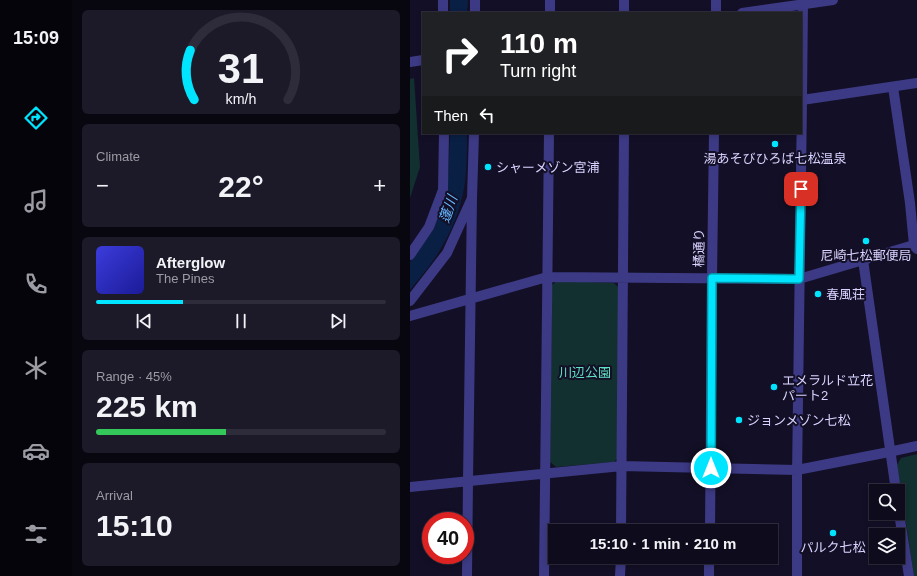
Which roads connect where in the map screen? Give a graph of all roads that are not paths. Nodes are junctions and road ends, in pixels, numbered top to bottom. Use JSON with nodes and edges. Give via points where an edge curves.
{"nodes":[{"id":1,"x":443,"y":0,"type":"edge"},
{"id":2,"x":475,"y":0,"type":"edge"},
{"id":3,"x":550,"y":0,"type":"edge"},
{"id":4,"x":624,"y":0,"type":"edge"},
{"id":5,"x":716,"y":0,"type":"edge"},
{"id":6,"x":833,"y":0,"type":"edge"},
{"id":7,"x":803,"y":2,"type":"edge"},
{"id":8,"x":443,"y":12,"type":"edge"},
{"id":9,"x":475,"y":12,"type":"edge"},
{"id":10,"x":550,"y":12,"type":"edge"},
{"id":11,"x":624,"y":12,"type":"edge"},
{"id":12,"x":716,"y":12,"type":"edge"},
{"id":13,"x":748,"y":12,"type":"edge"},
{"id":14,"x":422,"y":60,"type":"edge"},
{"id":15,"x":410,"y":62,"type":"edge"},
{"id":16,"x":917,"y":83,"type":"edge"},
{"id":17,"x":893,"y":87,"type":"junction"},
{"id":18,"x":802,"y":100,"type":"joint"},
{"id":19,"x":444,"y":134,"type":"edge"},
{"id":20,"x":474,"y":134,"type":"edge"},
{"id":21,"x":549,"y":134,"type":"edge"},
{"id":22,"x":624,"y":134,"type":"edge"},
{"id":23,"x":714,"y":134,"type":"edge"},
{"id":24,"x":801,"y":134,"type":"edge"},
{"id":25,"x":472,"y":198,"type":"junction"},
{"id":26,"x":916,"y":246,"type":"edge"},
{"id":27,"x":410,"y":255,"type":"edge"},
{"id":28,"x":863,"y":260,"type":"junction"},
{"id":29,"x":547,"y":277,"type":"junction"},
{"id":30,"x":623,"y":277,"type":"junction"},
{"id":31,"x":712,"y":278,"type":"junction"},
{"id":32,"x":799,"y":279,"type":"junction"},
{"id":33,"x":470,"y":299,"type":"junction"},
{"id":34,"x":410,"y":301,"type":"edge"},
{"id":35,"x":410,"y":316,"type":"edge"},
{"id":36,"x":917,"y":446,"type":"edge"},
{"id":37,"x":890,"y":452,"type":"junction"},
{"id":38,"x":622,"y":466,"type":"junction"},
{"id":39,"x":711,"y":468,"type":"junction"},
{"id":40,"x":797,"y":470,"type":"junction"},
{"id":41,"x":544,"y":473,"type":"junction"},
{"id":42,"x":468,"y":481,"type":"junction"},
{"id":43,"x":895,"y":484,"type":"edge"},
{"id":44,"x":410,"y":487,"type":"edge"},
{"id":45,"x":900,"y":520,"type":"edge"},
{"id":46,"x":621,"y":524,"type":"edge"},
{"id":47,"x":710,"y":524,"type":"edge"},
{"id":48,"x":620,"y":564,"type":"edge"},
{"id":49,"x":709,"y":564,"type":"edge"},
{"id":50,"x":467,"y":576,"type":"edge"},
{"id":51,"x":544,"y":576,"type":"edge"},
{"id":52,"x":620,"y":576,"type":"edge"},
{"id":53,"x":709,"y":576,"type":"edge"},
{"id":54,"x":797,"y":576,"type":"edge"},
{"id":55,"x":909,"y":576,"type":"edge"}],
"edges":[{"from":1,"to":8,"type":"street"},
{"from":2,"to":9,"type":"street"},
{"from":3,"to":10,"type":"street"},
{"from":4,"to":11,"type":"street"},
{"from":5,"to":12,"type":"street"},
{"from":6,"to":7,"type":"street"},
{"from":7,"to":13,"type":"street"},
{"from":7,"to":18,"type":"street"},
{"from":14,"to":15,"type":"street"},
{"from":16,"to":17,"type":"street"},
{"from":17,"to":18,"type":"street"},
{"from":17,"to":26,"type":"street"},
{"from":19,"to":27,"type":"street","via":[[443,190],[429,227]]},
{"from":20,"to":25,"type":"street"},
{"from":21,"to":29,"type":"street"},
{"from":22,"to":30,"type":"street"},
{"from":23,"to":31,"type":"street","name":"橘通り"},
{"from":24,"to":32,"type":"street"},
{"from":25,"to":33,"type":"street"},
{"from":25,"to":34,"type":"street","via":[[447,253]]},
{"from":26,"to":28,"type":"street"},
{"from":28,"to":32,"type":"street"},
{"from":28,"to":37,"type":"street"},
{"from":29,"to":30,"type":"street"},
{"from":29,"to":33,"type":"street"},
{"from":29,"to":41,"type":"street"},
{"from":30,"to":31,"type":"street"},
{"from":30,"to":38,"type":"street"},
{"from":31,"to":32,"type":"street"},
{"from":31,"to":39,"type":"street","name":"橘通り"},
{"from":32,"to":40,"type":"street"},
{"from":33,"to":35,"type":"street"},
{"from":33,"to":42,"type":"street"},
{"from":36,"to":37,"type":"street"},
{"from":37,"to":40,"type":"street"},
{"from":37,"to":43,"type":"street"},
{"from":38,"to":39,"type":"street"},
{"from":38,"to":41,"type":"street"},
{"from":38,"to":46,"type":"street"},
{"from":39,"to":40,"type":"street"},
{"from":39,"to":47,"type":"street","name":"橘通り"},
{"from":40,"to":54,"type":"street"},
{"from":41,"to":42,"type":"street"},
{"from":41,"to":51,"type":"street"},
{"from":42,"to":44,"type":"street"},
{"from":42,"to":50,"type":"street"},
{"from":45,"to":55,"type":"street"},
{"from":48,"to":52,"type":"street"},
{"from":49,"to":53,"type":"street"}]}
